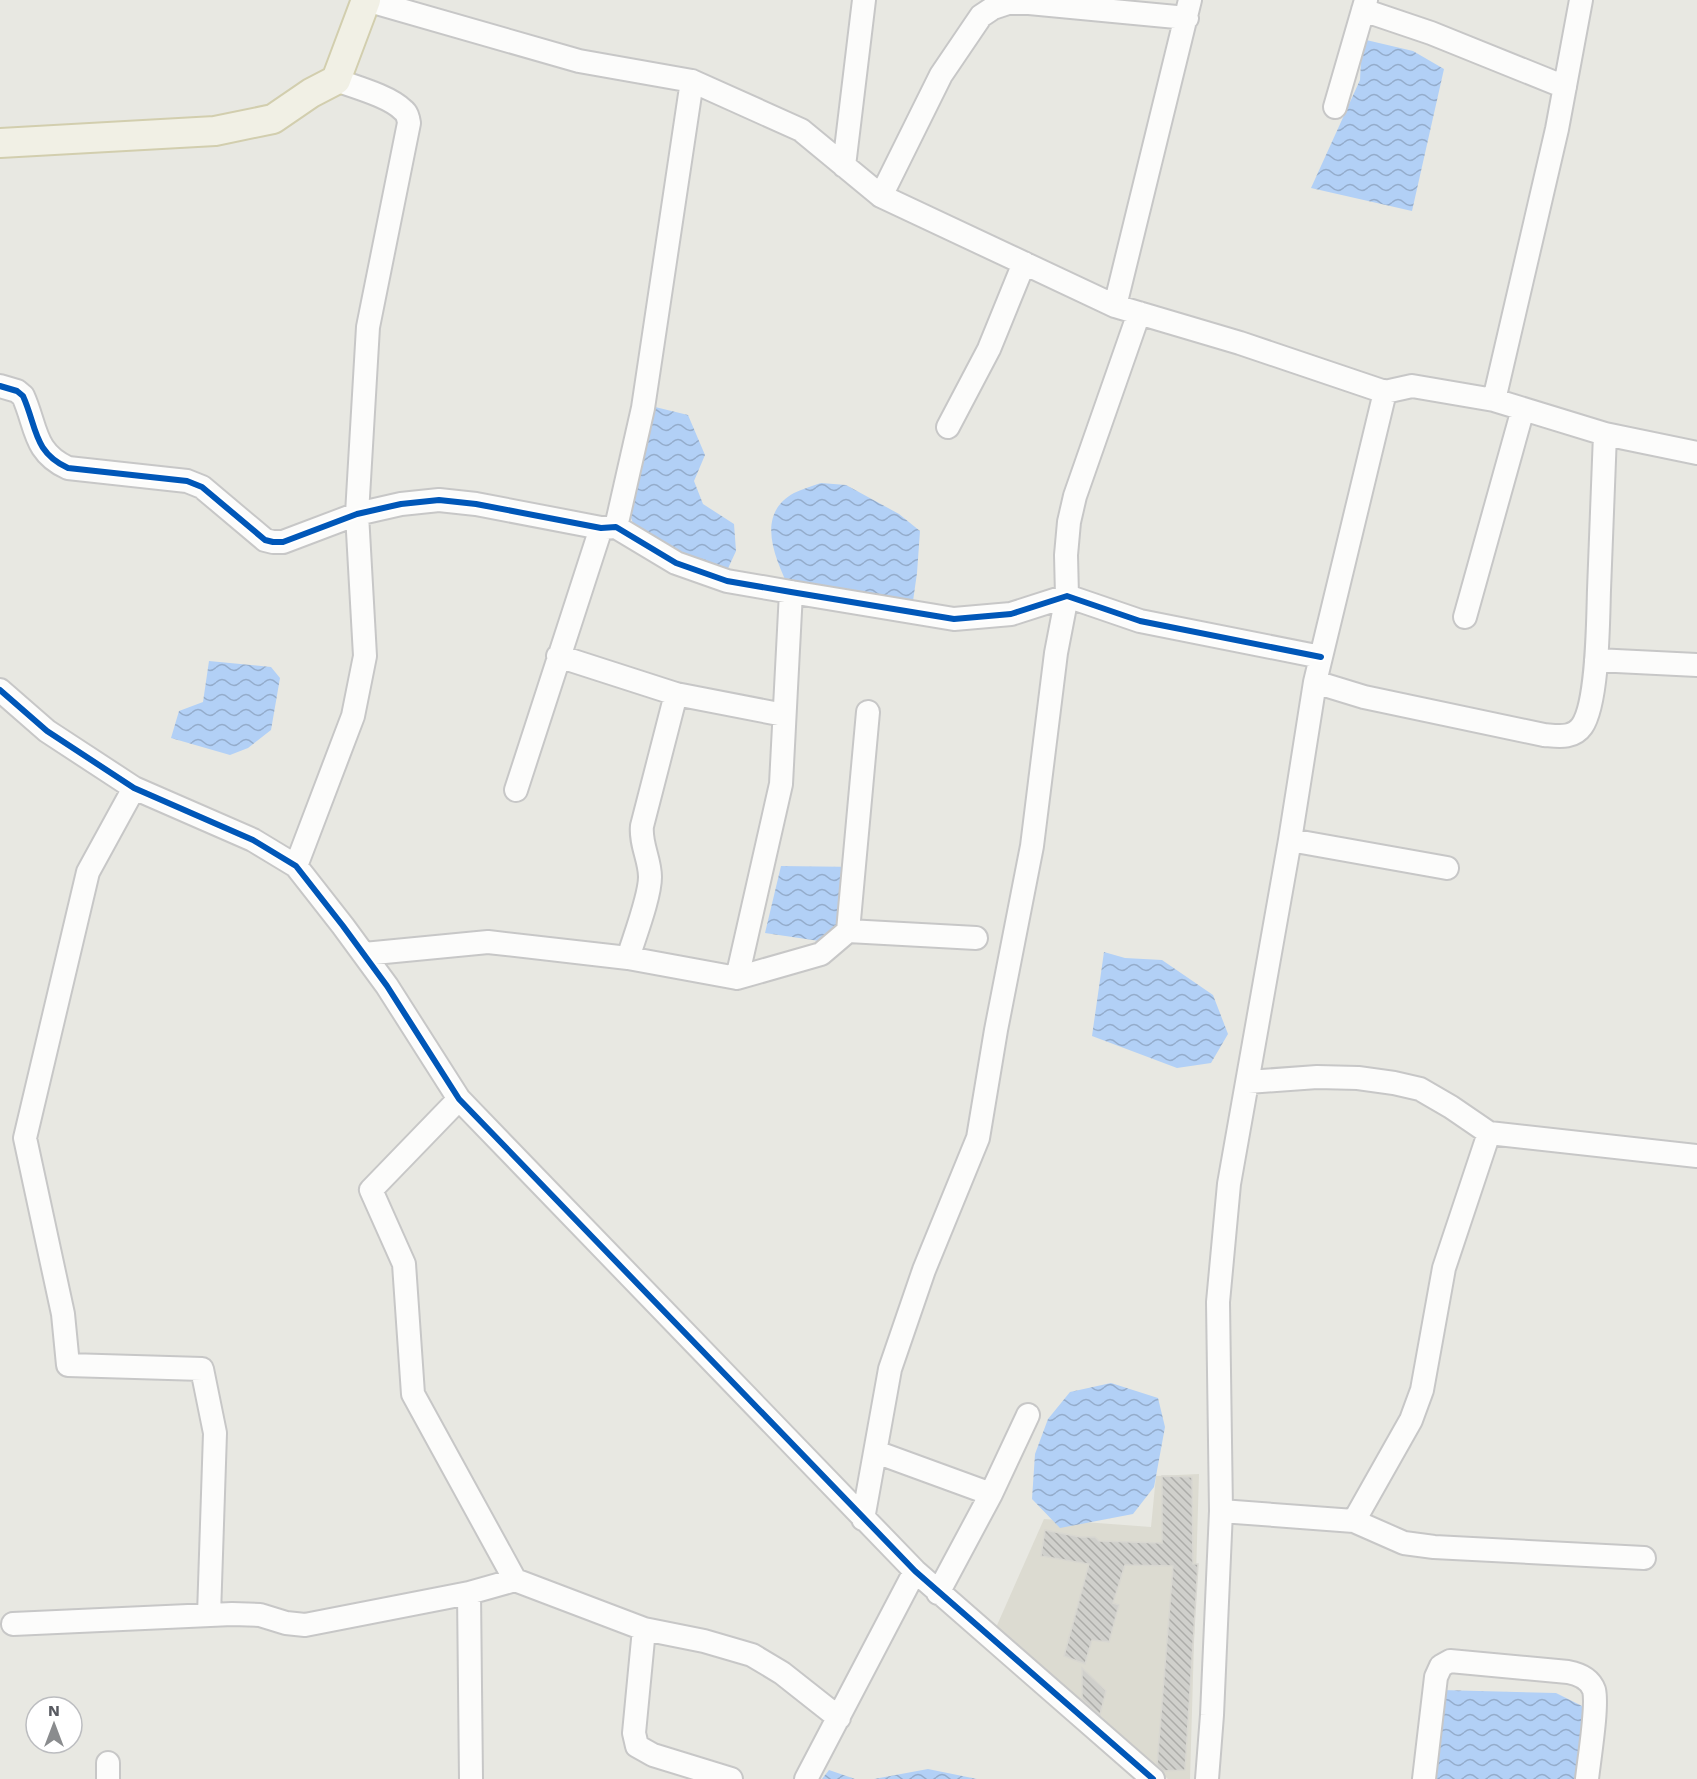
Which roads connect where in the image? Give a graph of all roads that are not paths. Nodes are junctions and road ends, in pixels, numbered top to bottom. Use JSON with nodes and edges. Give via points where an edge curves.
{"nodes":[{"id":1,"x":366,"y":0,"type":"edge"},
{"id":2,"x":864,"y":0,"type":"edge"},
{"id":3,"x":1581,"y":0,"type":"edge"},
{"id":4,"x":1364,"y":5,"type":"edge"},
{"id":5,"x":1189,"y":9,"type":"edge"},
{"id":6,"x":336,"y":80,"type":"junction"},
{"id":7,"x":692,"y":81,"type":"junction"},
{"id":8,"x":1565,"y":87,"type":"junction"},
{"id":9,"x":1335,"y":107,"type":"dead end"},
{"id":10,"x":0,"y":143,"type":"edge"},
{"id":11,"x":844,"y":165,"type":"junction"},
{"id":12,"x":881,"y":196,"type":"junction"},
{"id":13,"x":1024,"y":263,"type":"junction"},
{"id":14,"x":1115,"y":306,"type":"junction"},
{"id":15,"x":1139,"y":313,"type":"junction"},
{"id":16,"x":0,"y":386,"type":"edge"},
{"id":17,"x":1385,"y":392,"type":"junction"},
{"id":18,"x":1494,"y":400,"type":"junction"},
{"id":19,"x":1523,"y":409,"type":"junction"},
{"id":20,"x":948,"y":427,"type":"dead end"},
{"id":21,"x":1605,"y":434,"type":"junction"},
{"id":22,"x":1697,"y":453,"type":"edge"},
{"id":23,"x":357,"y":514,"type":"junction"},
{"id":24,"x":608,"y":528,"type":"junction"},
{"id":25,"x":790,"y":592,"type":"junction"},
{"id":26,"x":1067,"y":596,"type":"junction"},
{"id":27,"x":1465,"y":617,"type":"dead end"},
{"id":28,"x":558,"y":656,"type":"junction"},
{"id":29,"x":1321,"y":657,"type":"junction"},
{"id":30,"x":1596,"y":660,"type":"junction"},
{"id":31,"x":1697,"y":665,"type":"edge"},
{"id":32,"x":1315,"y":682,"type":"junction"},
{"id":33,"x":0,"y":690,"type":"edge"},
{"id":34,"x":676,"y":694,"type":"junction"},
{"id":35,"x":868,"y":712,"type":"dead end"},
{"id":36,"x":784,"y":715,"type":"junction"},
{"id":37,"x":134,"y":788,"type":"junction"},
{"id":38,"x":516,"y":790,"type":"dead end"},
{"id":39,"x":1290,"y":840,"type":"junction"},
{"id":40,"x":296,"y":866,"type":"junction"},
{"id":41,"x":1447,"y":868,"type":"dead end"},
{"id":42,"x":848,"y":932,"type":"junction"},
{"id":43,"x":976,"y":938,"type":"dead end"},
{"id":44,"x":364,"y":954,"type":"junction"},
{"id":45,"x":628,"y":958,"type":"junction"},
{"id":46,"x":737,"y":978,"type":"junction"},
{"id":47,"x":1248,"y":1082,"type":"junction"},
{"id":48,"x":459,"y":1099,"type":"junction"},
{"id":49,"x":1489,"y":1133,"type":"junction"},
{"id":50,"x":1697,"y":1156,"type":"edge"},
{"id":51,"x":1028,"y":1415,"type":"dead end"},
{"id":52,"x":876,"y":1452,"type":"junction"},
{"id":53,"x":991,"y":1494,"type":"junction"},
{"id":54,"x":1221,"y":1511,"type":"junction"},
{"id":55,"x":863,"y":1519,"type":"junction"},
{"id":56,"x":1354,"y":1521,"type":"junction"},
{"id":57,"x":1644,"y":1558,"type":"dead end"},
{"id":58,"x":915,"y":1571,"type":"junction"},
{"id":59,"x":514,"y":1580,"type":"junction"},
{"id":60,"x":469,"y":1593,"type":"junction"},
{"id":61,"x":938,"y":1593,"type":"junction"},
{"id":62,"x":208,"y":1615,"type":"junction"},
{"id":63,"x":13,"y":1624,"type":"dead end"},
{"id":64,"x":644,"y":1629,"type":"junction"},
{"id":65,"x":839,"y":1718,"type":"junction"},
{"id":66,"x":471,"y":1779,"type":"edge"},
{"id":67,"x":731,"y":1779,"type":"edge"},
{"id":68,"x":806,"y":1779,"type":"edge"},
{"id":69,"x":1153,"y":1779,"type":"edge"},
{"id":70,"x":1207,"y":1779,"type":"edge"},
{"id":71,"x":1424,"y":1779,"type":"edge"},
{"id":72,"x":1587,"y":1779,"type":"edge"}],
"edges":[{"from":1,"to":6,"type":"main road"},
{"from":1,"to":7,"type":"street","via":[[579,61]]},
{"from":2,"to":11,"type":"street"},
{"from":3,"to":8,"type":"street"},
{"from":4,"to":8,"type":"street"},
{"from":4,"to":9,"type":"street"},
{"from":5,"to":12,"type":"street","via":[[1029,3],[993,8],[981,16],[941,75]]},
{"from":5,"to":14,"type":"street"},
{"from":6,"to":10,"type":"main road","via":[[273,119],[215,131]]},
{"from":6,"to":23,"type":"street","via":[[390,101],[403,109],[409,123],[368,327]]},
{"from":7,"to":11,"type":"street","via":[[801,130]]},
{"from":7,"to":24,"type":"street","via":[[643,408]]},
{"from":8,"to":18,"type":"street"},
{"from":11,"to":12,"type":"street"},
{"from":12,"to":13,"type":"street"},
{"from":13,"to":14,"type":"street"},
{"from":13,"to":20,"type":"street","via":[[990,350]]},
{"from":14,"to":15,"type":"street"},
{"from":15,"to":17,"type":"street"},
{"from":15,"to":26,"type":"street","via":[[1075,496],[1066,555]]},
{"from":16,"to":23,"type":"street","via":[[23,396],[43,448],[56,462],[68,468],[187,481],[202,487],[265,540],[283,542]]},
{"from":17,"to":18,"type":"street","via":[[1412,386]]},
{"from":17,"to":29,"type":"street"},
{"from":18,"to":19,"type":"street"},
{"from":19,"to":21,"type":"street"},
{"from":19,"to":27,"type":"street"},
{"from":21,"to":22,"type":"street"},
{"from":21,"to":30,"type":"street"},
{"from":23,"to":24,"type":"street","via":[[439,500]]},
{"from":23,"to":40,"type":"street","via":[[365,656],[353,716]]},
{"from":24,"to":25,"type":"street","via":[[676,563],[727,580]]},
{"from":24,"to":28,"type":"street"},
{"from":25,"to":26,"type":"street","via":[[954,619],[1011,614]]},
{"from":25,"to":36,"type":"street"},
{"from":26,"to":29,"type":"street","via":[[1140,621]]},
{"from":26,"to":52,"type":"street","via":[[1056,652],[1032,846],[978,1138],[924,1270],[890,1369]]},
{"from":28,"to":34,"type":"street"},
{"from":28,"to":38,"type":"street"},
{"from":29,"to":32,"type":"street"},
{"from":30,"to":31,"type":"street"},
{"from":30,"to":32,"type":"street","via":[[1587,716],[1575,733],[1563,736],[1364,697]]},
{"from":32,"to":39,"type":"street"},
{"from":33,"to":37,"type":"street","via":[[47,731]]},
{"from":34,"to":36,"type":"street"},
{"from":34,"to":45,"type":"street","via":[[642,826],[650,884]]},
{"from":35,"to":42,"type":"street"},
{"from":36,"to":46,"type":"street","via":[[781,783]]},
{"from":37,"to":40,"type":"street","via":[[253,840]]},
{"from":37,"to":62,"type":"street","via":[[88,872],[25,1138],[63,1314],[68,1365],[202,1369],[215,1433]]},
{"from":39,"to":41,"type":"street"},
{"from":39,"to":47,"type":"street"},
{"from":40,"to":44,"type":"street"},
{"from":42,"to":43,"type":"street"},
{"from":42,"to":46,"type":"street","via":[[821,954]]},
{"from":44,"to":45,"type":"street","via":[[488,942]]},
{"from":44,"to":48,"type":"street"},
{"from":45,"to":46,"type":"street"},
{"from":47,"to":49,"type":"street","via":[[1328,1077],[1394,1083],[1420,1089]]},
{"from":47,"to":54,"type":"street","via":[[1229,1184],[1218,1302]]},
{"from":48,"to":55,"type":"street"},
{"from":48,"to":59,"type":"street","via":[[371,1190],[404,1264],[413,1394]]},
{"from":49,"to":50,"type":"street"},
{"from":49,"to":56,"type":"street","via":[[1444,1268],[1422,1390],[1411,1420]]},
{"from":51,"to":53,"type":"street"},
{"from":52,"to":53,"type":"street"},
{"from":52,"to":55,"type":"street"},
{"from":53,"to":61,"type":"street"},
{"from":54,"to":56,"type":"street"},
{"from":54,"to":70,"type":"street"},
{"from":55,"to":58,"type":"street"},
{"from":56,"to":57,"type":"street","via":[[1404,1543],[1434,1547]]},
{"from":58,"to":61,"type":"street"},
{"from":58,"to":65,"type":"street"},
{"from":59,"to":60,"type":"street"},
{"from":59,"to":64,"type":"street"},
{"from":60,"to":62,"type":"street","via":[[305,1625],[249,1614]]},
{"from":60,"to":66,"type":"street"},
{"from":61,"to":69,"type":"street"},
{"from":62,"to":63,"type":"street"},
{"from":64,"to":65,"type":"street","via":[[752,1655]]},
{"from":64,"to":67,"type":"street","via":[[634,1733],[637,1746]]},
{"from":65,"to":68,"type":"street"},
{"from":71,"to":72,"type":"street","via":[[1436,1677],[1441,1666],[1450,1661],[1568,1672],[1587,1680],[1593,1690],[1594,1707]]}]}
